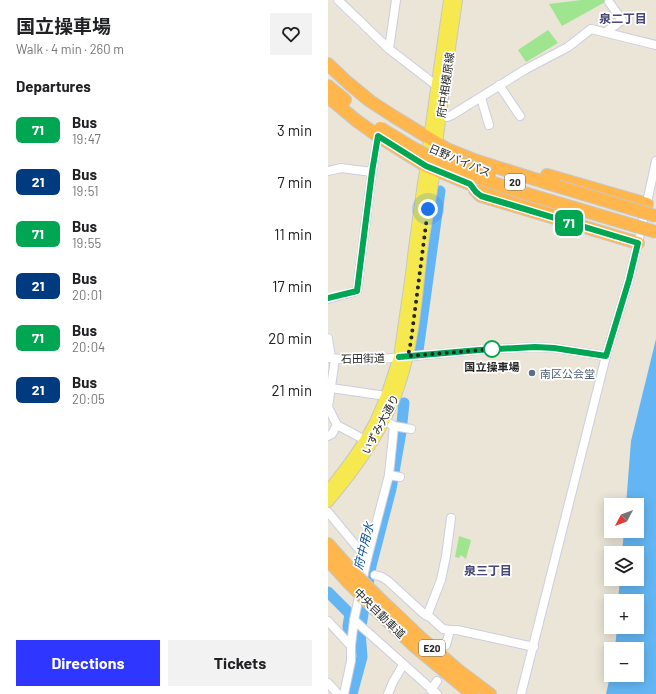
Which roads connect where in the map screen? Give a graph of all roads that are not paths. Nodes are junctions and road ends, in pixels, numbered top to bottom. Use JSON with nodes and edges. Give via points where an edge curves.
{"nodes":[{"id":1,"x":338,"y":0,"type":"edge"},
{"id":2,"x":348,"y":0,"type":"edge"},
{"id":3,"x":396,"y":0,"type":"edge"},
{"id":4,"x":449,"y":0,"type":"edge"},
{"id":5,"x":457,"y":0,"type":"edge"},
{"id":6,"x":609,"y":2,"type":"dead end"},
{"id":7,"x":347,"y":10,"type":"junction"},
{"id":8,"x":606,"y":32,"type":"junction"},
{"id":9,"x":656,"y":45,"type":"edge"},
{"id":10,"x":389,"y":49,"type":"junction"},
{"id":11,"x":328,"y":64,"type":"edge"},
{"id":12,"x":328,"y":75,"type":"edge"},
{"id":13,"x":499,"y":85,"type":"junction"},
{"id":14,"x":328,"y":86,"type":"edge"},
{"id":15,"x":437,"y":86,"type":"junction"},
{"id":16,"x":328,"y":97,"type":"edge"},
{"id":17,"x":481,"y":98,"type":"junction"},
{"id":18,"x":520,"y":116,"type":"dead end"},
{"id":19,"x":441,"y":117,"type":"junction"},
{"id":20,"x":489,"y":125,"type":"dead end"},
{"id":21,"x":380,"y":128,"type":"junction"},
{"id":22,"x":433,"y":140,"type":"junction"},
{"id":23,"x":477,"y":161,"type":"junction"},
{"id":24,"x":656,"y":161,"type":"edge"},
{"id":25,"x":431,"y":168,"type":"junction"},
{"id":26,"x":328,"y":171,"type":"edge"},
{"id":27,"x":372,"y":172,"type":"junction"},
{"id":28,"x":470,"y":184,"type":"junction"},
{"id":29,"x":647,"y":204,"type":"junction"},
{"id":30,"x":656,"y":216,"type":"edge"},
{"id":31,"x":656,"y":223,"type":"edge"},
{"id":32,"x":656,"y":232,"type":"edge"},
{"id":33,"x":656,"y":239,"type":"edge"},
{"id":34,"x":638,"y":243,"type":"junction"},
{"id":35,"x":328,"y":298,"type":"edge"},
{"id":36,"x":328,"y":338,"type":"edge"},
{"id":37,"x":606,"y":356,"type":"junction"},
{"id":38,"x":403,"y":357,"type":"junction"},
{"id":39,"x":331,"y":358,"type":"edge"},
{"id":40,"x":331,"y":388,"type":"junction"},
{"id":41,"x":386,"y":396,"type":"junction"},
{"id":42,"x":384,"y":420,"type":"junction"},
{"id":43,"x":338,"y":425,"type":"junction"},
{"id":44,"x":396,"y":426,"type":"junction"},
{"id":45,"x":409,"y":429,"type":"dead end"},
{"id":46,"x":328,"y":436,"type":"edge"},
{"id":47,"x":365,"y":440,"type":"junction"},
{"id":48,"x":328,"y":490,"type":"edge"},
{"id":49,"x":328,"y":502,"type":"edge"},
{"id":50,"x":328,"y":512,"type":"edge"},
{"id":51,"x":451,"y":518,"type":"dead end"},
{"id":52,"x":328,"y":544,"type":"edge"},
{"id":53,"x":367,"y":559,"type":"junction"},
{"id":54,"x":328,"y":560,"type":"edge"},
{"id":55,"x":375,"y":575,"type":"dead end"},
{"id":56,"x":350,"y":577,"type":"junction"},
{"id":57,"x":427,"y":616,"type":"junction"},
{"id":58,"x":328,"y":621,"type":"edge"},
{"id":59,"x":355,"y":621,"type":"junction"},
{"id":60,"x":450,"y":630,"type":"junction"},
{"id":61,"x":446,"y":645,"type":"dead end"},
{"id":62,"x":351,"y":646,"type":"junction"},
{"id":63,"x":534,"y":647,"type":"junction"},
{"id":64,"x":403,"y":665,"type":"junction"},
{"id":65,"x":437,"y":681,"type":"dead end"},
{"id":66,"x":328,"y":683,"type":"edge"},
{"id":67,"x":434,"y":692,"type":"edge"},
{"id":68,"x":338,"y":694,"type":"edge"},
{"id":69,"x":344,"y":694,"type":"edge"},
{"id":70,"x":388,"y":694,"type":"edge"},
{"id":71,"x":472,"y":694,"type":"edge"},
{"id":72,"x":490,"y":694,"type":"edge"},
{"id":73,"x":522,"y":694,"type":"edge"}],
"edges":[{"from":1,"to":7,"type":"street"},
{"from":2,"to":7,"type":"street"},
{"from":3,"to":10,"type":"street"},
{"from":4,"to":15,"type":"main road","name":"府中相模原線"},
{"from":5,"to":19,"type":"main road","name":"府中相模原線"},
{"from":6,"to":8,"type":"street","via":[[622,20]]},
{"from":7,"to":10,"type":"street"},
{"from":8,"to":9,"type":"street"},
{"from":8,"to":13,"type":"street","via":[[591,28],[568,47]]},
{"from":10,"to":15,"type":"street"},
{"from":11,"to":22,"type":"highway","via":[[370,101]]},
{"from":12,"to":21,"type":"highway","name":"日野バイパス","number":"20","via":[[355,99]]},
{"from":13,"to":17,"type":"street"},
{"from":13,"to":18,"type":"street"},
{"from":14,"to":21,"type":"highway","name":"日野バイパス","number":"20"},
{"from":15,"to":22,"type":"main road","name":"府中相模原線"},
{"from":16,"to":21,"type":"highway","via":[[357,121]]},
{"from":17,"to":19,"type":"street","via":[[452,115]]},
{"from":17,"to":20,"type":"street"},
{"from":19,"to":22,"type":"main road","name":"府中相模原線"},
{"from":21,"to":25,"type":"highway"},
{"from":21,"to":27,"type":"street"},
{"from":21,"to":31,"type":"highway","name":"日野バイパス","number":"20","bridge":true,"via":[[410,137],[495,176]]},
{"from":21,"to":32,"type":"highway","name":"日野バイパス","number":"20","bridge":true,"via":[[413,148],[479,178]]},
{"from":22,"to":23,"type":"highway","via":[[447,149]]},
{"from":22,"to":25,"type":"main road","name":"府中相模原線"},
{"from":23,"to":29,"type":"highway","via":[[494,158]]},
{"from":23,"to":30,"type":"highway","bridge":true},
{"from":24,"to":29,"type":"street"},
{"from":25,"to":28,"type":"highway"},
{"from":25,"to":38,"type":"main road","name":"いずみ大通り","via":[[430,196],[411,341]]},
{"from":26,"to":27,"type":"street","via":[[341,168]]},
{"from":27,"to":35,"type":"street","via":[[357,291]]},
{"from":28,"to":33,"type":"highway"},
{"from":28,"to":34,"type":"highway","via":[[481,196]]},
{"from":29,"to":34,"type":"street"},
{"from":34,"to":37,"type":"street"},
{"from":36,"to":39,"type":"street"},
{"from":37,"to":38,"type":"street","name":"石田街道","via":[[535,347]]},
{"from":37,"to":63,"type":"street"},
{"from":38,"to":39,"type":"street","name":"石田街道","via":[[362,360]]},
{"from":38,"to":41,"type":"main road","name":"いずみ大通り"},
{"from":38,"to":42,"type":"main road","name":"いずみ大通り","via":[[400,384]]},
{"from":39,"to":40,"type":"street"},
{"from":40,"to":41,"type":"street"},
{"from":40,"to":43,"type":"street","via":[[328,407]]},
{"from":41,"to":47,"type":"main road","name":"いずみ大通り"},
{"from":42,"to":44,"type":"street"},
{"from":42,"to":49,"type":"main road","name":"いずみ大通り","via":[[360,461]]},
{"from":43,"to":46,"type":"street"},
{"from":43,"to":47,"type":"street"},
{"from":44,"to":45,"type":"street"},
{"from":44,"to":53,"type":"street","via":[[394,476]]},
{"from":47,"to":48,"type":"main road","name":"いずみ大通り"},
{"from":50,"to":53,"type":"street"},
{"from":51,"to":57,"type":"street","via":[[441,580]]},
{"from":52,"to":56,"type":"highway","name":"中央自動車道","number":"E20"},
{"from":53,"to":59,"type":"street"},
{"from":54,"to":56,"type":"highway","name":"中央自動車道","number":"E20"},
{"from":55,"to":57,"type":"street","via":[[388,581]]},
{"from":56,"to":71,"type":"highway","name":"中央自動車道","number":"E20","bridge":true,"via":[[377,611]]},
{"from":56,"to":72,"type":"highway","name":"中央自動車道","number":"E20","bridge":true,"via":[[378,597],[458,670]]},
{"from":57,"to":60,"type":"street","via":[[443,630]]},
{"from":58,"to":62,"type":"street"},
{"from":59,"to":62,"type":"street"},
{"from":59,"to":64,"type":"street"},
{"from":60,"to":61,"type":"street"},
{"from":60,"to":63,"type":"street"},
{"from":62,"to":69,"type":"street","via":[[351,661]]},
{"from":63,"to":73,"type":"street"},
{"from":64,"to":67,"type":"street"},
{"from":64,"to":70,"type":"street"},
{"from":65,"to":67,"type":"street"},
{"from":66,"to":68,"type":"street"}]}
